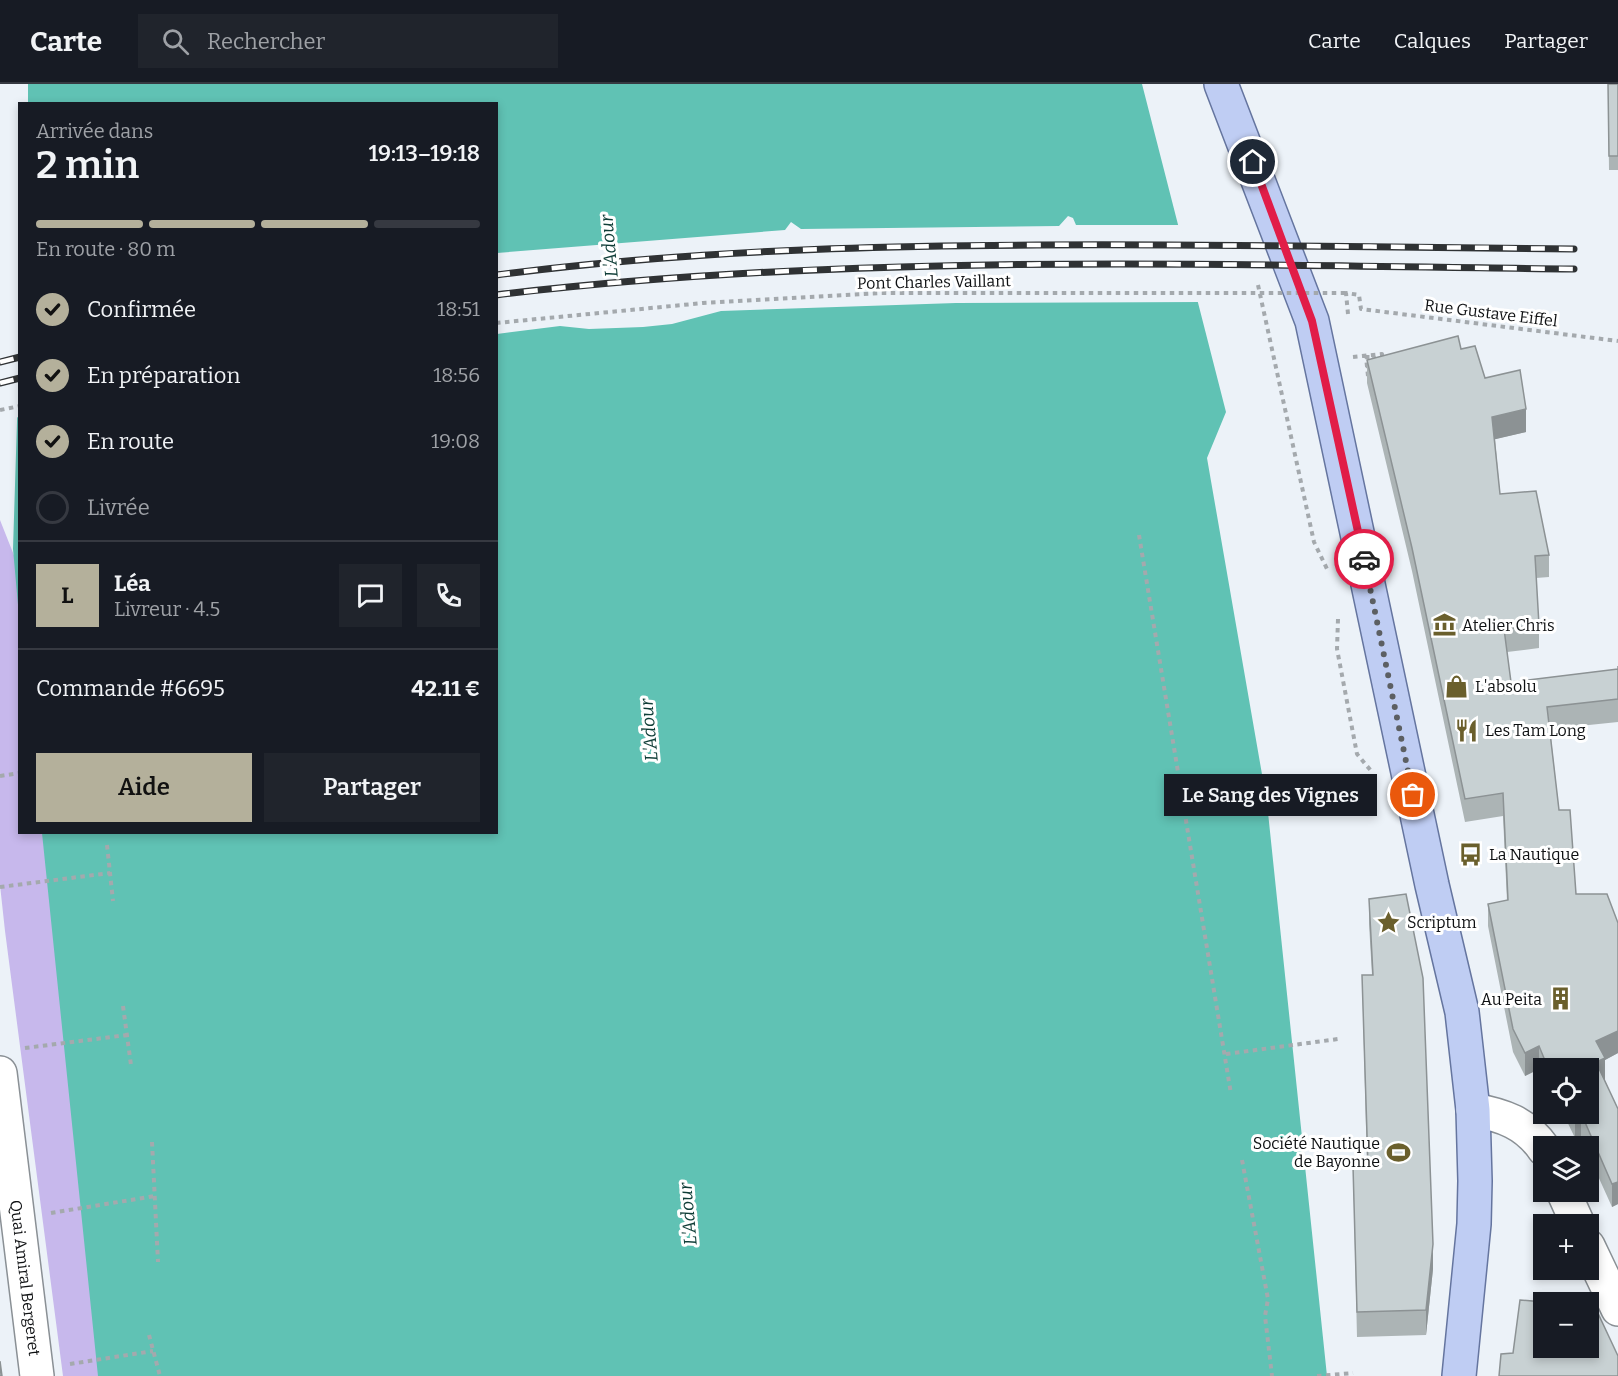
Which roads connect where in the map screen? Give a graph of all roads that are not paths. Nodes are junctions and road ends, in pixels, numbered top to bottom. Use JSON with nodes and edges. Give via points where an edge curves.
{"nodes":[{"id":1,"x":1221,"y":84,"type":"edge"},
{"id":2,"x":0,"y":1072,"type":"edge"},
{"id":3,"x":1473,"y":1110,"type":"junction"},
{"id":4,"x":1535,"y":1136,"type":"edge"},
{"id":5,"x":1599,"y":1269,"type":"edge"},
{"id":6,"x":1618,"y":1310,"type":"edge"},
{"id":7,"x":37,"y":1373,"type":"edge"},
{"id":8,"x":1459,"y":1376,"type":"edge"}],
"edges":[{"from":1,"to":3,"type":"main road","via":[[1312,321],[1462,1012]]},
{"from":2,"to":7,"type":"street","name":"Quai Amiral Bergeret"},
{"from":3,"to":4,"type":"street","via":[[1500,1114]]},
{"from":3,"to":8,"type":"main road","via":[[1474,1224]]},
{"from":5,"to":6,"type":"street"}]}
